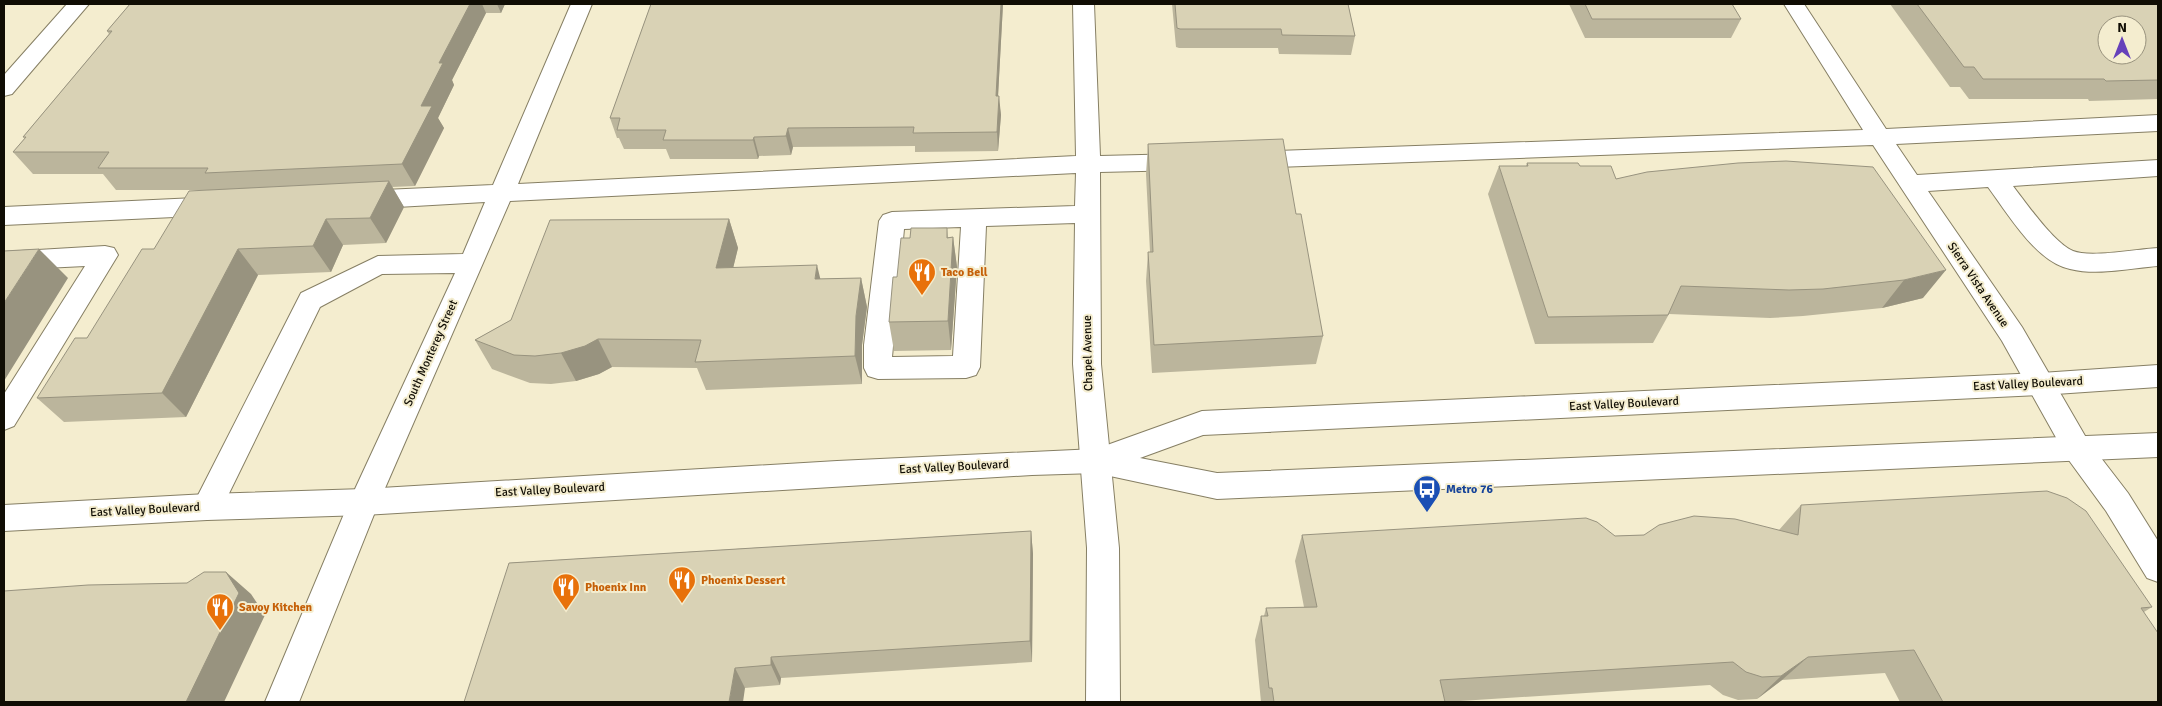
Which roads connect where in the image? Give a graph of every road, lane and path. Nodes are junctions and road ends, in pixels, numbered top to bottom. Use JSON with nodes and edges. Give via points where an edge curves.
{"nodes":[{"id":1,"x":78,"y":4,"type":"edge"},
{"id":2,"x":581,"y":4,"type":"edge"},
{"id":3,"x":1084,"y":4,"type":"edge"},
{"id":4,"x":1794,"y":4,"type":"edge"},
{"id":5,"x":4,"y":89,"type":"edge"},
{"id":6,"x":2158,"y":123,"type":"edge"},
{"id":7,"x":1879,"y":137,"type":"junction"},
{"id":8,"x":1088,"y":164,"type":"junction"},
{"id":9,"x":2158,"y":168,"type":"edge"},
{"id":10,"x":1994,"y":180,"type":"junction"},
{"id":11,"x":1910,"y":184,"type":"junction"},
{"id":12,"x":501,"y":193,"type":"junction"},
{"id":13,"x":342,"y":200,"type":"edge"},
{"id":14,"x":242,"y":205,"type":"edge"},
{"id":15,"x":1087,"y":214,"type":"junction"},
{"id":16,"x":4,"y":216,"type":"edge"},
{"id":17,"x":968,"y":218,"type":"junction"},
{"id":18,"x":2158,"y":257,"type":"edge"},
{"id":19,"x":4,"y":261,"type":"edge"},
{"id":20,"x":472,"y":263,"type":"junction"},
{"id":21,"x":2158,"y":376,"type":"edge"},
{"id":22,"x":2041,"y":384,"type":"junction"},
{"id":23,"x":4,"y":418,"type":"edge"},
{"id":24,"x":2158,"y":445,"type":"edge"},
{"id":25,"x":2078,"y":450,"type":"junction"},
{"id":26,"x":1096,"y":461,"type":"junction"},
{"id":27,"x":364,"y":502,"type":"junction"},
{"id":28,"x":207,"y":507,"type":"junction"},
{"id":29,"x":4,"y":518,"type":"edge"},
{"id":30,"x":2158,"y":568,"type":"edge"},
{"id":31,"x":282,"y":702,"type":"edge"},
{"id":32,"x":1103,"y":702,"type":"edge"}],
"edges":[{"from":1,"to":5,"type":"main road"},
{"from":2,"to":12,"type":"main road","name":"South Monterey Street"},
{"from":3,"to":8,"type":"main road","name":"Chapel Avenue"},
{"from":4,"to":7,"type":"main road","name":"Sierra Vista Avenue"},
{"from":6,"to":7,"type":"main road"},
{"from":7,"to":8,"type":"main road"},
{"from":7,"to":11,"type":"main road","name":"Sierra Vista Avenue"},
{"from":8,"to":12,"type":"main road"},
{"from":8,"to":15,"type":"main road","name":"Chapel Avenue"},
{"from":9,"to":10,"type":"main road"},
{"from":10,"to":11,"type":"main road"},
{"from":10,"to":18,"type":"main road","via":[[2051,249],[2069,260]]},
{"from":11,"to":22,"type":"main road","name":"Sierra Vista Avenue","via":[[2012,334]]},
{"from":12,"to":13,"type":"main road"},
{"from":12,"to":20,"type":"main road","name":"South Monterey Street"},
{"from":14,"to":16,"type":"main road"},
{"from":15,"to":17,"type":"main road"},
{"from":15,"to":26,"type":"main road","name":"Chapel Avenue","via":[[1087,364]]},
{"from":17,"to":17,"type":"main road","via":[[966,367],[878,368],[889,345],[898,254],[911,235]]},
{"from":19,"to":23,"type":"main road","via":[[105,256]]},
{"from":20,"to":27,"type":"main road","name":"South Monterey Street"},
{"from":20,"to":28,"type":"main road","via":[[378,265],[310,300]]},
{"from":21,"to":22,"type":"main road","name":"East Valley Boulevard"},
{"from":22,"to":25,"type":"main road","name":"Sierra Vista Avenue"},
{"from":22,"to":26,"type":"main road","name":"East Valley Boulevard","via":[[1202,424]]},
{"from":24,"to":25,"type":"main road","name":"East Valley Boulevard"},
{"from":25,"to":26,"type":"main road","name":"East Valley Boulevard","via":[[1217,486]]},
{"from":25,"to":30,"type":"main road","name":"Sierra Vista Avenue","via":[[2117,502]]},
{"from":26,"to":27,"type":"main road","name":"East Valley Boulevard","via":[[837,472]]},
{"from":26,"to":32,"type":"main road","name":"Chapel Avenue","via":[[1103,548]]},
{"from":27,"to":28,"type":"main road","name":"East Valley Boulevard"},
{"from":27,"to":31,"type":"main road","name":"South Monterey Street"},
{"from":28,"to":29,"type":"main road","name":"East Valley Boulevard"}]}
